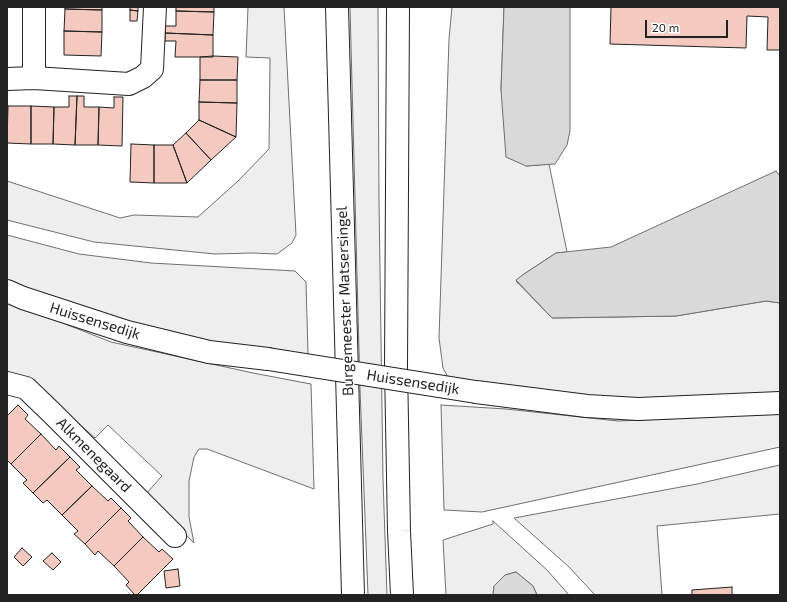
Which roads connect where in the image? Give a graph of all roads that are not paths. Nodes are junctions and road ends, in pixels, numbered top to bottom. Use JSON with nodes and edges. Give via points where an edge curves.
{"nodes":[{"id":1,"x":34,"y":7,"type":"edge"},
{"id":2,"x":155,"y":7,"type":"edge"},
{"id":3,"x":337,"y":7,"type":"edge"},
{"id":4,"x":398,"y":7,"type":"edge"},
{"id":5,"x":34,"y":78,"type":"junction"},
{"id":6,"x":7,"y":79,"type":"edge"},
{"id":7,"x":7,"y":291,"type":"edge"},
{"id":8,"x":7,"y":383,"type":"edge"},
{"id":9,"x":780,"y":403,"type":"edge"},
{"id":10,"x":175,"y":536,"type":"dead end"},
{"id":11,"x":353,"y":595,"type":"edge"},
{"id":12,"x":402,"y":595,"type":"edge"}],
"edges":[{"from":1,"to":5,"type":"street"},
{"from":2,"to":5,"type":"street","via":[[152,68],[143,77],[129,84]]},
{"from":3,"to":11,"type":"street","name":"Burgemeester Matsersingel"},
{"from":4,"to":12,"type":"street","via":[[396,367]]},
{"from":5,"to":6,"type":"street"},
{"from":7,"to":9,"type":"street","name":"Huissensedijk","bridge":true,"via":[[127,332],[209,352],[476,392],[587,406],[638,409]]},
{"from":8,"to":10,"type":"street","name":"Alkmenegaard","via":[[26,388]]}]}
